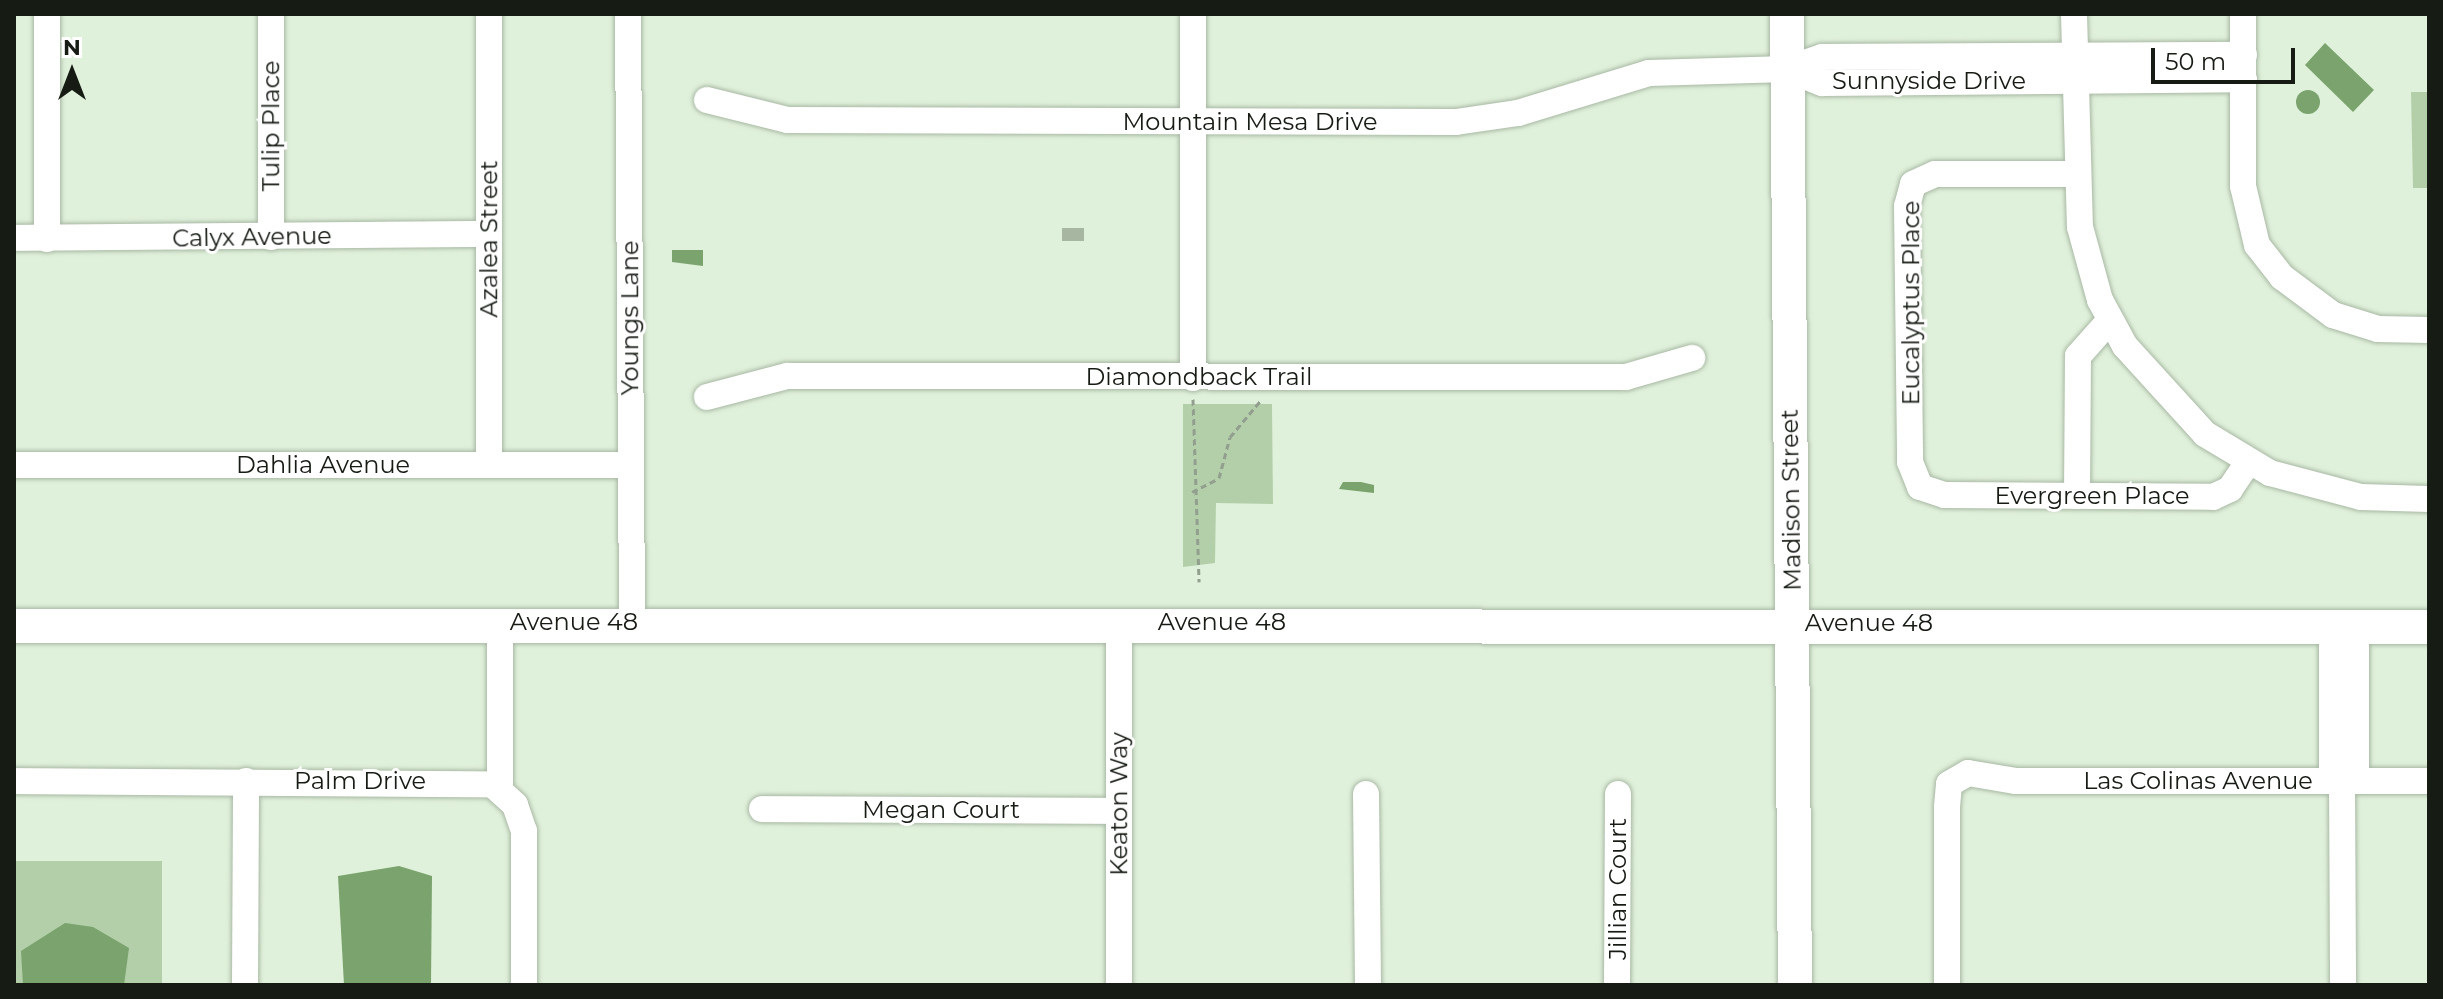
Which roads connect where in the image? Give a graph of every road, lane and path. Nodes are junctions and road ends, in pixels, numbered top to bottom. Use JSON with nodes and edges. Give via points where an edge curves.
{"nodes":[{"id":1,"x":47,"y":14,"type":"edge"},
{"id":2,"x":271,"y":14,"type":"edge"},
{"id":3,"x":489,"y":14,"type":"edge"},
{"id":4,"x":628,"y":14,"type":"edge"},
{"id":5,"x":1193,"y":14,"type":"edge"},
{"id":6,"x":1787,"y":14,"type":"edge"},
{"id":7,"x":2074,"y":14,"type":"edge"},
{"id":8,"x":2243,"y":14,"type":"edge"},
{"id":9,"x":2244,"y":67,"type":"junction"},
{"id":10,"x":2073,"y":68,"type":"junction"},
{"id":11,"x":1787,"y":69,"type":"junction"},
{"id":12,"x":707,"y":100,"type":"dead end"},
{"id":13,"x":1193,"y":121,"type":"junction"},
{"id":14,"x":2074,"y":174,"type":"junction"},
{"id":15,"x":489,"y":234,"type":"junction"},
{"id":16,"x":271,"y":237,"type":"junction"},
{"id":17,"x":14,"y":238,"type":"edge"},
{"id":18,"x":47,"y":239,"type":"junction"},
{"id":19,"x":2110,"y":320,"type":"junction"},
{"id":20,"x":2429,"y":330,"type":"edge"},
{"id":21,"x":1692,"y":358,"type":"dead end"},
{"id":22,"x":1193,"y":386,"type":"junction"},
{"id":23,"x":1264,"y":395,"type":"dead end"},
{"id":24,"x":707,"y":397,"type":"dead end"},
{"id":25,"x":2248,"y":462,"type":"junction"},
{"id":26,"x":14,"y":465,"type":"edge"},
{"id":27,"x":489,"y":465,"type":"junction"},
{"id":28,"x":631,"y":465,"type":"junction"},
{"id":29,"x":1920,"y":487,"type":"joint"},
{"id":30,"x":1192,"y":492,"type":"junction"},
{"id":31,"x":2077,"y":496,"type":"junction"},
{"id":32,"x":2429,"y":499,"type":"edge"},
{"id":33,"x":1199,"y":582,"type":"dead end"},
{"id":34,"x":632,"y":621,"type":"junction"},
{"id":35,"x":500,"y":622,"type":"junction"},
{"id":36,"x":1119,"y":622,"type":"junction"},
{"id":37,"x":1793,"y":622,"type":"junction"},
{"id":38,"x":14,"y":626,"type":"edge"},
{"id":39,"x":2344,"y":626,"type":"junction"},
{"id":40,"x":2429,"y":627,"type":"edge"},
{"id":41,"x":2344,"y":780,"type":"junction"},
{"id":42,"x":14,"y":781,"type":"edge"},
{"id":43,"x":246,"y":781,"type":"junction"},
{"id":44,"x":2429,"y":781,"type":"edge"},
{"id":45,"x":500,"y":789,"type":"junction"},
{"id":46,"x":1366,"y":794,"type":"dead end"},
{"id":47,"x":1618,"y":794,"type":"dead end"},
{"id":48,"x":762,"y":809,"type":"dead end"},
{"id":49,"x":1119,"y":811,"type":"junction"},
{"id":50,"x":245,"y":985,"type":"edge"},
{"id":51,"x":524,"y":985,"type":"edge"},
{"id":52,"x":1119,"y":985,"type":"edge"},
{"id":53,"x":1368,"y":985,"type":"edge"},
{"id":54,"x":1617,"y":985,"type":"edge"},
{"id":55,"x":1795,"y":985,"type":"edge"},
{"id":56,"x":1947,"y":985,"type":"edge"},
{"id":57,"x":2343,"y":985,"type":"edge"}],
"edges":[{"from":1,"to":18,"type":"street"},
{"from":2,"to":16,"type":"street","name":"Tulip Place"},
{"from":3,"to":15,"type":"street","name":"Azalea Street"},
{"from":4,"to":28,"type":"street","name":"Youngs Lane"},
{"from":5,"to":13,"type":"street"},
{"from":6,"to":11,"type":"main road","name":"Madison Street"},
{"from":7,"to":10,"type":"street"},
{"from":8,"to":9,"type":"street"},
{"from":9,"to":10,"type":"street","name":"Sunnyside Drive"},
{"from":9,"to":20,"type":"street","via":[[2246,205],[2268,261],[2333,315],[2378,329]]},
{"from":10,"to":11,"type":"street","name":"Sunnyside Drive","via":[[1887,69],[1822,57]]},
{"from":10,"to":14,"type":"street"},
{"from":11,"to":13,"type":"street","name":"Mountain Mesa Drive","via":[[1649,73],[1477,121]]},
{"from":11,"to":37,"type":"main road","name":"Madison Street"},
{"from":12,"to":13,"type":"street","name":"Mountain Mesa Drive","via":[[787,120]]},
{"from":13,"to":22,"type":"street"},
{"from":14,"to":19,"type":"street","via":[[2085,253]]},
{"from":14,"to":29,"type":"street","name":"Eucalyptus Place","via":[[1935,174],[1913,184],[1907,206],[1910,462]]},
{"from":15,"to":16,"type":"street","name":"Calyx Avenue"},
{"from":15,"to":27,"type":"street","name":"Azalea Street"},
{"from":16,"to":18,"type":"street","name":"Calyx Avenue"},
{"from":17,"to":18,"type":"street","name":"Calyx Avenue"},
{"from":19,"to":25,"type":"street","via":[[2162,394]]},
{"from":19,"to":31,"type":"street","via":[[2078,356]]},
{"from":21,"to":22,"type":"street","name":"Diamondback Trail","via":[[1626,377]]},
{"from":22,"to":24,"type":"street","name":"Diamondback Trail","via":[[787,376]]},
{"from":22,"to":30,"type":"path"},
{"from":23,"to":30,"type":"path","via":[[1246,426],[1230,437],[1219,478]]},
{"from":25,"to":31,"type":"street","name":"Evergreen Place","via":[[2230,489],[2213,497]]},
{"from":25,"to":32,"type":"street","via":[[2330,491]]},
{"from":26,"to":27,"type":"street","name":"Dahlia Avenue"},
{"from":27,"to":28,"type":"street","name":"Dahlia Avenue"},
{"from":28,"to":34,"type":"street","name":"Youngs Lane"},
{"from":29,"to":31,"type":"street","name":"Evergreen Place","via":[[1945,495]]},
{"from":30,"to":33,"type":"path","via":[[1201,529]]},
{"from":34,"to":35,"type":"main road","name":"Avenue 48"},
{"from":34,"to":36,"type":"main road","name":"Avenue 48"},
{"from":35,"to":38,"type":"main road","name":"Avenue 48"},
{"from":35,"to":45,"type":"street"},
{"from":36,"to":37,"type":"main road","name":"Avenue 48"},
{"from":36,"to":49,"type":"street","name":"Keaton Way"},
{"from":37,"to":39,"type":"main road","name":"Avenue 48"},
{"from":37,"to":55,"type":"main road","name":"Madison Street"},
{"from":39,"to":40,"type":"main road","name":"Avenue 48"},
{"from":39,"to":41,"type":"street"},
{"from":41,"to":44,"type":"street","name":"Las Colinas Avenue"},
{"from":41,"to":56,"type":"street","name":"Las Colinas Avenue","via":[[2016,781],[1968,773],[1949,784]]},
{"from":41,"to":57,"type":"street"},
{"from":42,"to":43,"type":"street","name":"Palm Drive"},
{"from":43,"to":45,"type":"street","name":"Palm Drive","via":[[477,781]]},
{"from":43,"to":50,"type":"street"},
{"from":45,"to":51,"type":"street","via":[[524,831]]},
{"from":46,"to":53,"type":"street"},
{"from":47,"to":54,"type":"street","name":"Jillian Court"},
{"from":48,"to":49,"type":"street","name":"Megan Court"},
{"from":49,"to":52,"type":"street","name":"Keaton Way"}]}
